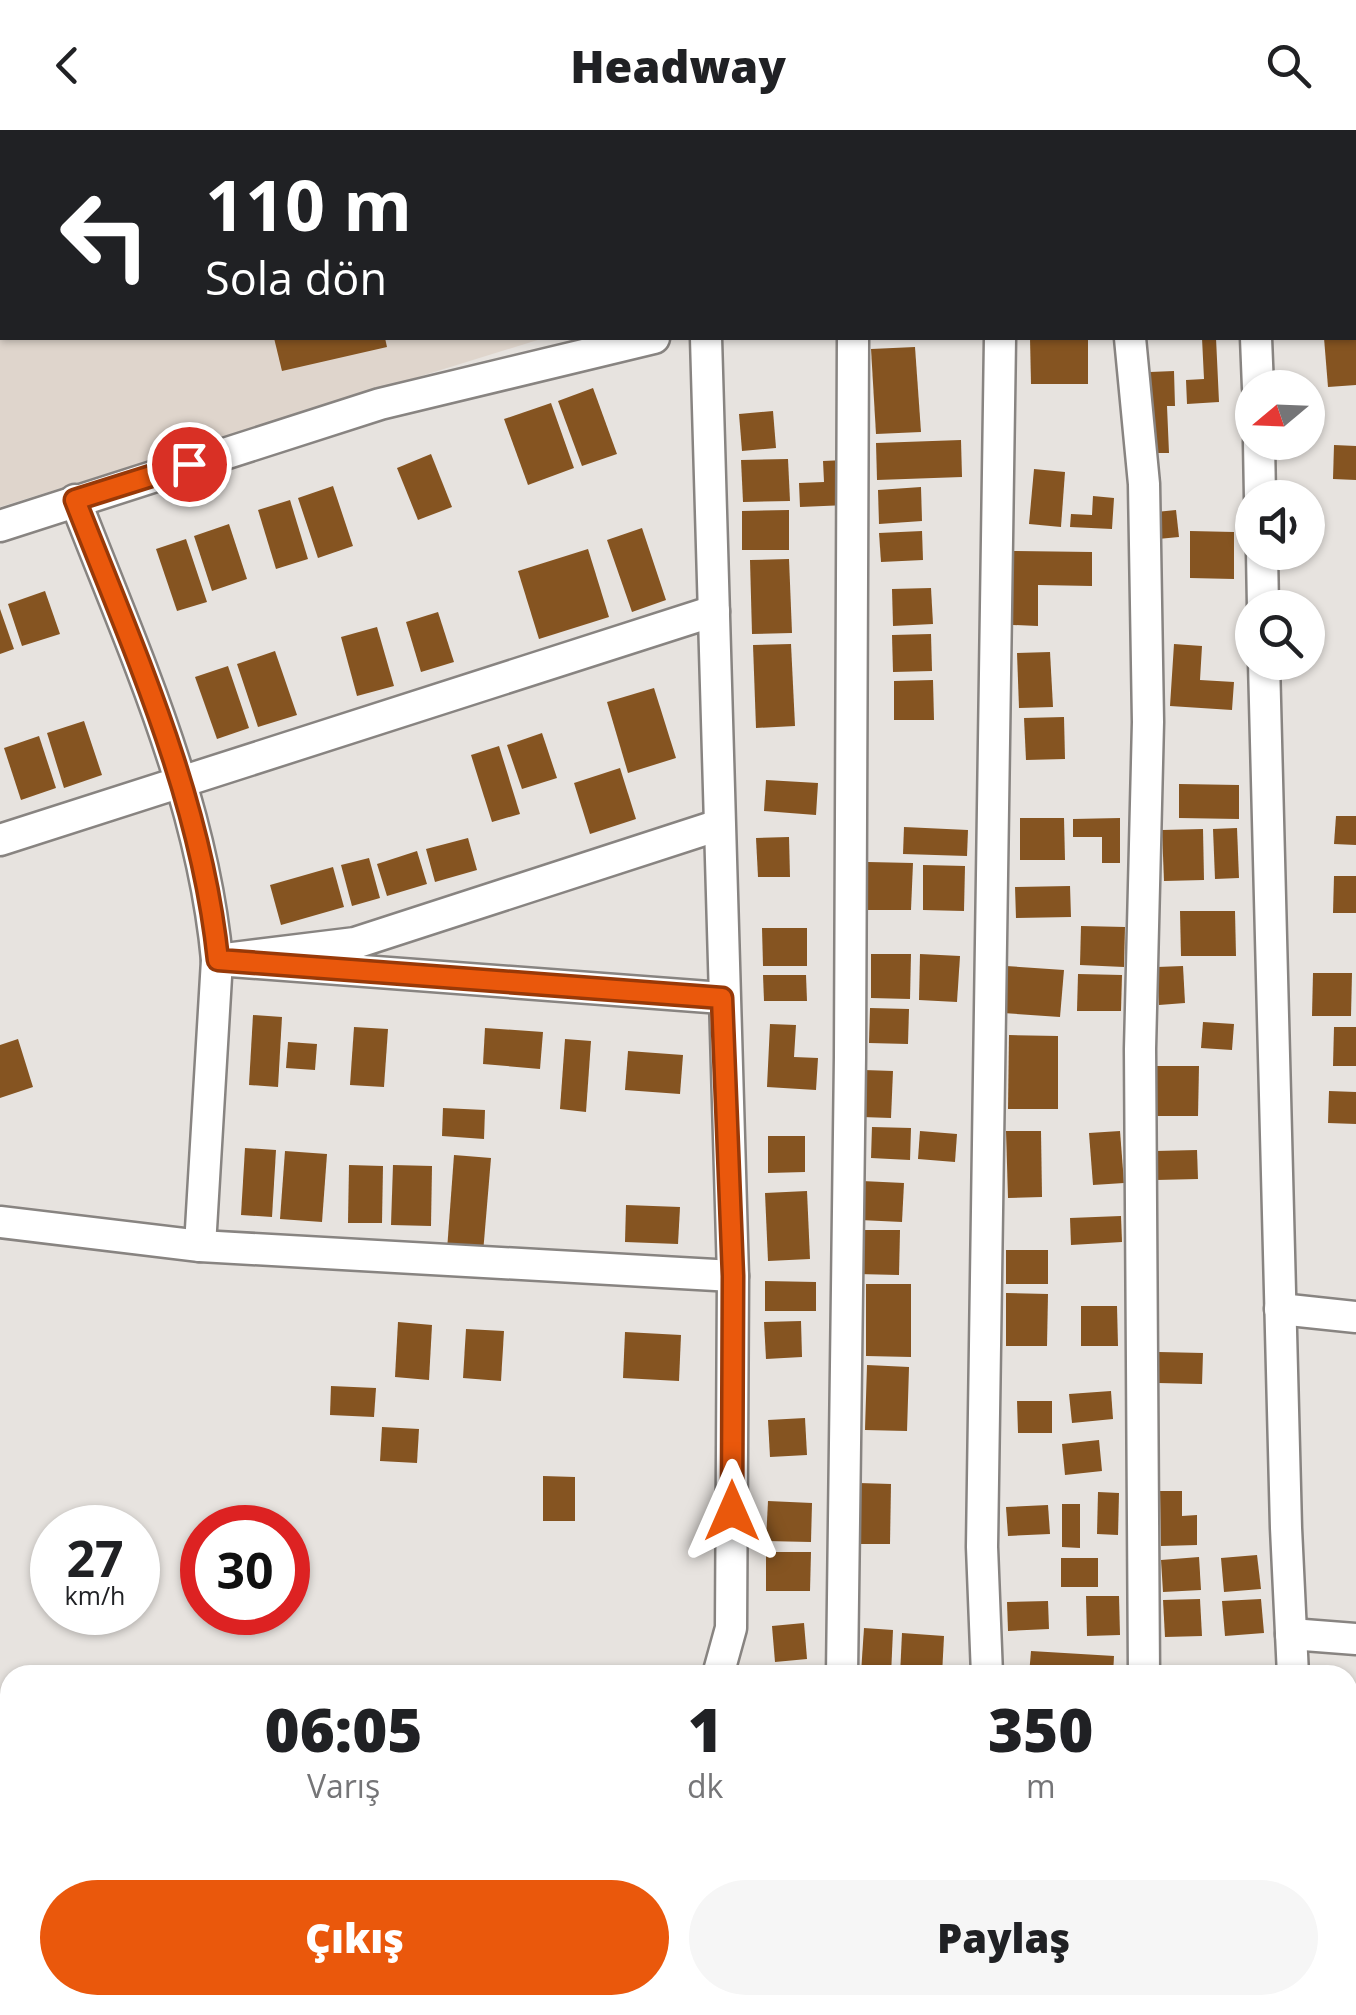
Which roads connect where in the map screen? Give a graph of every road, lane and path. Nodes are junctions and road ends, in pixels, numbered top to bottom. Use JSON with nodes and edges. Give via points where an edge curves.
{"nodes":[{"id":1,"x":646,"y":340,"type":"edge"},
{"id":2,"x":706,"y":340,"type":"edge"},
{"id":3,"x":852,"y":340,"type":"edge"},
{"id":4,"x":1000,"y":340,"type":"edge"},
{"id":5,"x":1130,"y":340,"type":"edge"},
{"id":6,"x":1256,"y":340,"type":"edge"},
{"id":7,"x":1257,"y":370,"type":"edge"},
{"id":8,"x":75,"y":500,"type":"junction"},
{"id":9,"x":0,"y":526,"type":"edge"},
{"id":10,"x":714,"y":611,"type":"junction"},
{"id":11,"x":1264,"y":680,"type":"edge"},
{"id":12,"x":183,"y":779,"type":"junction"},
{"id":13,"x":719,"y":824,"type":"junction"},
{"id":14,"x":0,"y":840,"type":"edge"},
{"id":15,"x":218,"y":960,"type":"junction"},
{"id":16,"x":722,"y":998,"type":"junction"},
{"id":17,"x":0,"y":1222,"type":"edge"},
{"id":18,"x":200,"y":1246,"type":"junction"},
{"id":19,"x":733,"y":1276,"type":"junction"},
{"id":20,"x":1280,"y":1309,"type":"junction"},
{"id":21,"x":1356,"y":1317,"type":"edge"},
{"id":22,"x":1292,"y":1634,"type":"junction"},
{"id":23,"x":1356,"y":1640,"type":"edge"},
{"id":24,"x":721,"y":1665,"type":"edge"},
{"id":25,"x":842,"y":1665,"type":"edge"},
{"id":26,"x":987,"y":1665,"type":"edge"},
{"id":27,"x":1144,"y":1665,"type":"edge"},
{"id":28,"x":1294,"y":1665,"type":"edge"}],
"edges":[{"from":1,"to":8,"type":"street","via":[[380,404]]},
{"from":2,"to":10,"type":"street"},
{"from":3,"to":25,"type":"street"},
{"from":4,"to":26,"type":"street","via":[[982,1468]]},
{"from":5,"to":27,"type":"street","via":[[1144,484],[1148,722],[1140,1049]]},
{"from":6,"to":7,"type":"street"},
{"from":8,"to":9,"type":"street"},
{"from":8,"to":12,"type":"street"},
{"from":10,"to":12,"type":"street"},
{"from":10,"to":13,"type":"street"},
{"from":11,"to":20,"type":"street"},
{"from":12,"to":14,"type":"street"},
{"from":12,"to":15,"type":"street"},
{"from":13,"to":15,"type":"street","via":[[355,943]]},
{"from":13,"to":16,"type":"street"},
{"from":15,"to":16,"type":"street"},
{"from":15,"to":18,"type":"street"},
{"from":16,"to":19,"type":"street"},
{"from":17,"to":18,"type":"street"},
{"from":18,"to":19,"type":"street"},
{"from":19,"to":24,"type":"street","via":[[731,1628]]},
{"from":20,"to":21,"type":"street"},
{"from":20,"to":22,"type":"street"},
{"from":22,"to":23,"type":"street"},
{"from":22,"to":28,"type":"street"}]}
